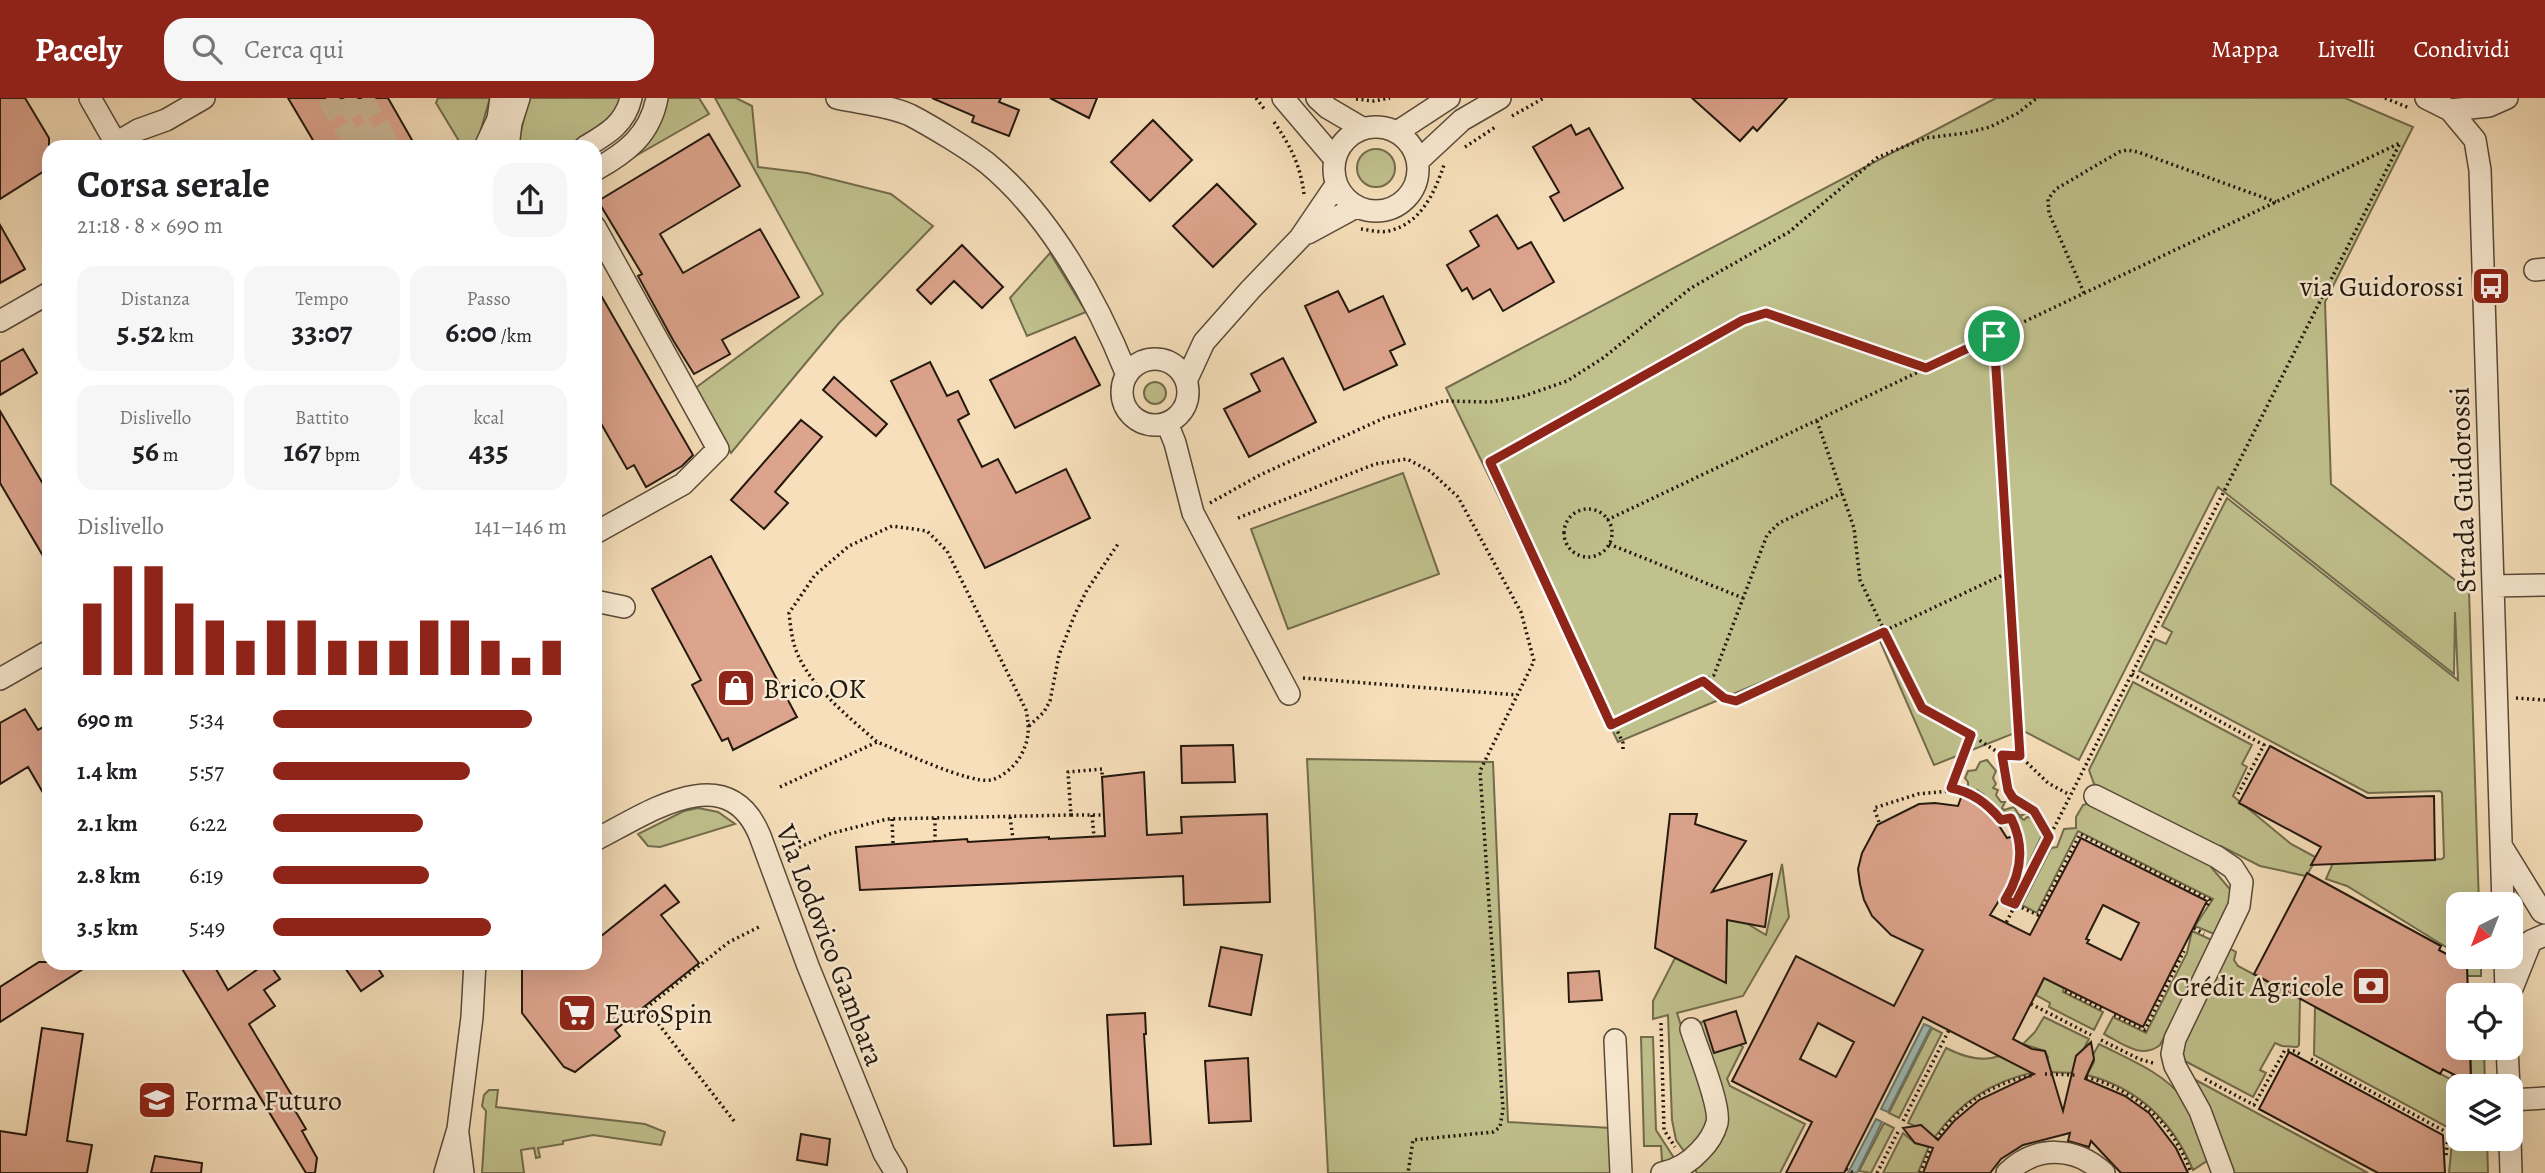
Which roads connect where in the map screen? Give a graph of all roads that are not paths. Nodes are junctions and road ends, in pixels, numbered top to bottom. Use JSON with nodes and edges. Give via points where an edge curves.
{"nodes":[{"id":1,"x":90,"y":98,"type":"edge"},
{"id":2,"x":204,"y":98,"type":"edge"},
{"id":3,"x":501,"y":98,"type":"edge"},
{"id":4,"x":510,"y":98,"type":"edge"},
{"id":5,"x":519,"y":98,"type":"edge"},
{"id":6,"x":631,"y":98,"type":"edge"},
{"id":7,"x":644,"y":98,"type":"edge"},
{"id":8,"x":656,"y":98,"type":"edge"},
{"id":9,"x":837,"y":98,"type":"edge"},
{"id":10,"x":1283,"y":98,"type":"edge"},
{"id":11,"x":1318,"y":98,"type":"edge"},
{"id":12,"x":1449,"y":98,"type":"edge"},
{"id":13,"x":1500,"y":98,"type":"edge"},
{"id":14,"x":2507,"y":98,"type":"edge"},
{"id":15,"x":2420,"y":104,"type":"edge"},
{"id":16,"x":2449,"y":110,"type":"junction"},
{"id":17,"x":1362,"y":128,"type":"junction"},
{"id":18,"x":1397,"y":132,"type":"junction"},
{"id":19,"x":114,"y":140,"type":"edge"},
{"id":20,"x":124,"y":140,"type":"edge"},
{"id":21,"x":488,"y":140,"type":"edge"},
{"id":22,"x":498,"y":140,"type":"edge"},
{"id":23,"x":509,"y":140,"type":"edge"},
{"id":24,"x":597,"y":140,"type":"edge"},
{"id":25,"x":602,"y":151,"type":"edge"},
{"id":26,"x":1334,"y":159,"type":"junction"},
{"id":27,"x":1418,"y":161,"type":"junction"},
{"id":28,"x":602,"y":166,"type":"edge"},
{"id":29,"x":1336,"y":185,"type":"junction"},
{"id":30,"x":1356,"y":207,"type":"junction"},
{"id":31,"x":1322,"y":218,"type":"junction"},
{"id":32,"x":602,"y":240,"type":"edge"},
{"id":33,"x":42,"y":297,"type":"edge"},
{"id":34,"x":0,"y":321,"type":"edge"},
{"id":35,"x":1202,"y":344,"type":"junction"},
{"id":36,"x":1168,"y":362,"type":"junction"},
{"id":37,"x":1127,"y":374,"type":"junction"},
{"id":38,"x":1186,"y":381,"type":"junction"},
{"id":39,"x":1167,"y":423,"type":"junction"},
{"id":40,"x":602,"y":529,"type":"edge"},
{"id":41,"x":2545,"y":585,"type":"edge"},
{"id":42,"x":2493,"y":586,"type":"junction"},
{"id":43,"x":602,"y":602,"type":"edge"},
{"id":44,"x":624,"y":607,"type":"dead end"},
{"id":45,"x":42,"y":655,"type":"edge"},
{"id":46,"x":0,"y":679,"type":"edge"},
{"id":47,"x":1285,"y":685,"type":"road end"},
{"id":48,"x":2095,"y":796,"type":"dead end"},
{"id":49,"x":602,"y":836,"type":"edge"},
{"id":50,"x":2501,"y":845,"type":"junction"},
{"id":51,"x":2503,"y":892,"type":"edge"},
{"id":52,"x":2545,"y":913,"type":"edge"},
{"id":53,"x":2545,"y":935,"type":"edge"},
{"id":54,"x":475,"y":970,"type":"edge"},
{"id":55,"x":2513,"y":983,"type":"edge"},
{"id":56,"x":1691,"y":1029,"type":"dead end"},
{"id":57,"x":1615,"y":1040,"type":"dead end"},
{"id":58,"x":2545,"y":1098,"type":"edge"},
{"id":59,"x":2523,"y":1099,"type":"edge"},
{"id":60,"x":458,"y":1129,"type":"junction"},
{"id":61,"x":2510,"y":1151,"type":"edge"},
{"id":62,"x":445,"y":1173,"type":"edge"},
{"id":63,"x":463,"y":1173,"type":"edge"},
{"id":64,"x":897,"y":1173,"type":"edge"},
{"id":65,"x":1621,"y":1173,"type":"edge"},
{"id":66,"x":1662,"y":1173,"type":"edge"},
{"id":67,"x":2007,"y":1173,"type":"edge"},
{"id":68,"x":2104,"y":1173,"type":"edge"},
{"id":69,"x":2223,"y":1173,"type":"edge"},
{"id":70,"x":2511,"y":1173,"type":"edge"}],
"edges":[{"from":1,"to":19,"type":"street"},
{"from":2,"to":20,"type":"street"},
{"from":3,"to":21,"type":"street"},
{"from":4,"to":22,"type":"street"},
{"from":5,"to":23,"type":"street"},
{"from":6,"to":24,"type":"street","via":[[620,124]]},
{"from":7,"to":25,"type":"street","via":[[628,133]]},
{"from":8,"to":28,"type":"street","via":[[653,115],[637,141]]},
{"from":9,"to":37,"type":"street","via":[[908,114],[986,162],[1023,198],[1079,272]]},
{"from":10,"to":26,"type":"street"},
{"from":11,"to":17,"type":"street"},
{"from":12,"to":18,"type":"street"},
{"from":13,"to":27,"type":"street","via":[[1462,120]]},
{"from":14,"to":16,"type":"street","via":[[2489,106]]},
{"from":15,"to":16,"type":"street","name":"Strada Guidorossi"},
{"from":16,"to":42,"type":"street","name":"Strada Guidorossi","via":[[2475,140],[2480,170]]},
{"from":17,"to":18,"type":"street"},
{"from":17,"to":26,"type":"street","via":[[1345,140]]},
{"from":18,"to":27,"type":"street","via":[[1407,139]]},
{"from":26,"to":29,"type":"street"},
{"from":27,"to":30,"type":"street","via":[[1415,187],[1407,199],[1383,211]]},
{"from":29,"to":30,"type":"street"},
{"from":29,"to":31,"type":"street"},
{"from":30,"to":31,"type":"street"},
{"from":31,"to":35,"type":"street"},
{"from":32,"to":40,"type":"street","via":[[718,449],[683,484]]},
{"from":33,"to":34,"type":"street"},
{"from":35,"to":36,"type":"street"},
{"from":35,"to":38,"type":"street"},
{"from":36,"to":37,"type":"street","via":[[1140,362]]},
{"from":36,"to":38,"type":"street"},
{"from":37,"to":39,"type":"street","via":[[1122,394],[1129,412],[1145,424]]},
{"from":38,"to":39,"type":"street","via":[[1187,402]]},
{"from":39,"to":47,"type":"street","via":[[1193,513]]},
{"from":41,"to":42,"type":"street"},
{"from":42,"to":50,"type":"street","name":"Strada Guidorossi"},
{"from":43,"to":44,"type":"street"},
{"from":45,"to":46,"type":"street"},
{"from":48,"to":69,"type":"street","via":[[2217,857],[2233,868],[2242,882],[2239,906],[2172,1054]]},
{"from":49,"to":64,"type":"street","name":"Via Lodovico Gambara","via":[[692,795],[727,800],[750,817],[879,1141]]},
{"from":50,"to":51,"type":"street","name":"Strada Guidorossi"},
{"from":50,"to":52,"type":"street"},
{"from":53,"to":55,"type":"street","via":[[2531,941]]},
{"from":54,"to":60,"type":"street"},
{"from":56,"to":66,"type":"street","via":[[1717,1116],[1710,1138],[1700,1150]]},
{"from":57,"to":65,"type":"street"},
{"from":58,"to":59,"type":"street"},
{"from":60,"to":62,"type":"street"},
{"from":60,"to":63,"type":"street"},
{"from":61,"to":70,"type":"street"},
{"from":67,"to":68,"type":"street","via":[[2025,1159],[2056,1152],[2077,1155]]}]}
